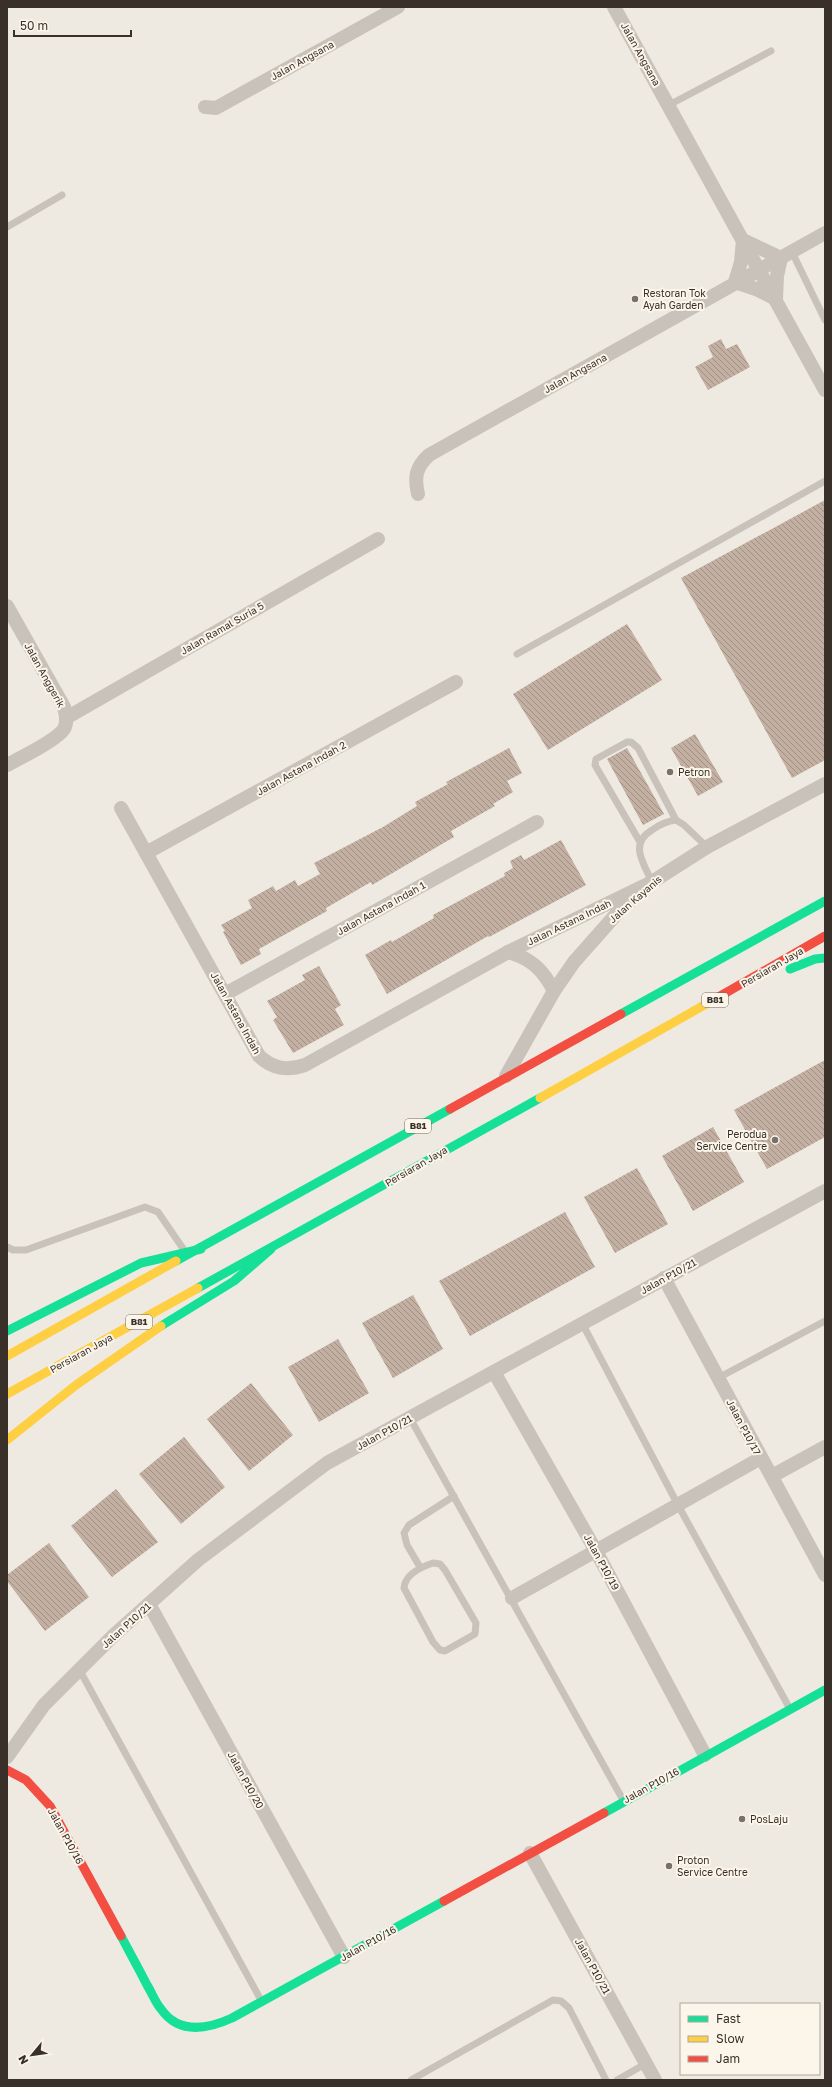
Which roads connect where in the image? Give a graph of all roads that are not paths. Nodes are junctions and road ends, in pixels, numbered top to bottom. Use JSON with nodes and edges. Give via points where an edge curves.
{"nodes":[{"id":1,"x":398,"y":7,"type":"edge"},
{"id":2,"x":614,"y":7,"type":"edge"},
{"id":3,"x":771,"y":51,"type":"dead end"},
{"id":4,"x":669,"y":105,"type":"junction"},
{"id":5,"x":205,"y":107,"type":"dead end"},
{"id":6,"x":62,"y":195,"type":"dead end"},
{"id":7,"x":7,"y":227,"type":"edge"},
{"id":8,"x":825,"y":233,"type":"edge"},
{"id":9,"x":743,"y":240,"type":"junction"},
{"id":10,"x":786,"y":255,"type":"junction"},
{"id":11,"x":759,"y":269,"type":"junction"},
{"id":12,"x":735,"y":282,"type":"junction"},
{"id":13,"x":776,"y":300,"type":"junction"},
{"id":14,"x":825,"y":320,"type":"edge"},
{"id":15,"x":825,"y":390,"type":"edge"},
{"id":16,"x":825,"y":481,"type":"edge"},
{"id":17,"x":418,"y":494,"type":"dead end"},
{"id":18,"x":378,"y":538,"type":"dead end"},
{"id":19,"x":7,"y":606,"type":"edge"},
{"id":20,"x":517,"y":654,"type":"dead end"},
{"id":21,"x":456,"y":682,"type":"dead end"},
{"id":22,"x":66,"y":718,"type":"junction"},
{"id":23,"x":7,"y":765,"type":"edge"},
{"id":24,"x":825,"y":784,"type":"edge"},
{"id":25,"x":121,"y":808,"type":"dead end"},
{"id":26,"x":676,"y":820,"type":"junction"},
{"id":27,"x":537,"y":822,"type":"dead end"},
{"id":28,"x":640,"y":842,"type":"junction"},
{"id":29,"x":707,"y":847,"type":"junction"},
{"id":30,"x":146,"y":853,"type":"junction"},
{"id":31,"x":652,"y":882,"type":"junction"},
{"id":32,"x":825,"y":901,"type":"edge"},
{"id":33,"x":825,"y":936,"type":"edge"},
{"id":34,"x":508,"y":952,"type":"junction"},
{"id":35,"x":825,"y":958,"type":"edge"},
{"id":36,"x":780,"y":974,"type":"dead end"},
{"id":37,"x":766,"y":980,"type":"dead end"},
{"id":38,"x":554,"y":991,"type":"junction"},
{"id":39,"x":225,"y":994,"type":"junction"},
{"id":40,"x":665,"y":1028,"type":"junction"},
{"id":41,"x":504,"y":1078,"type":"junction"},
{"id":42,"x":825,"y":1191,"type":"edge"},
{"id":43,"x":7,"y":1247,"type":"edge"},
{"id":44,"x":271,"y":1248,"type":"junction"},
{"id":45,"x":201,"y":1249,"type":"junction"},
{"id":46,"x":186,"y":1252,"type":"junction"},
{"id":47,"x":664,"y":1278,"type":"junction"},
{"id":48,"x":825,"y":1321,"type":"edge"},
{"id":49,"x":582,"y":1323,"type":"junction"},
{"id":50,"x":7,"y":1330,"type":"edge"},
{"id":51,"x":7,"y":1356,"type":"edge"},
{"id":52,"x":494,"y":1372,"type":"junction"},
{"id":53,"x":718,"y":1378,"type":"junction"},
{"id":54,"x":7,"y":1394,"type":"edge"},
{"id":55,"x":410,"y":1418,"type":"junction"},
{"id":56,"x":7,"y":1440,"type":"edge"},
{"id":57,"x":825,"y":1447,"type":"edge"},
{"id":58,"x":761,"y":1458,"type":"junction"},
{"id":59,"x":772,"y":1476,"type":"junction"},
{"id":60,"x":454,"y":1496,"type":"junction"},
{"id":61,"x":678,"y":1505,"type":"junction"},
{"id":62,"x":596,"y":1551,"type":"junction"},
{"id":63,"x":822,"y":1560,"type":"edge"},
{"id":64,"x":420,"y":1567,"type":"junction"},
{"id":65,"x":825,"y":1575,"type":"edge"},
{"id":66,"x":512,"y":1598,"type":"junction"},
{"id":67,"x":149,"y":1604,"type":"junction"},
{"id":68,"x":79,"y":1669,"type":"junction"},
{"id":69,"x":825,"y":1690,"type":"edge"},
{"id":70,"x":790,"y":1709,"type":"junction"},
{"id":71,"x":705,"y":1755,"type":"junction"},
{"id":72,"x":7,"y":1757,"type":"edge"},
{"id":73,"x":7,"y":1770,"type":"edge"},
{"id":74,"x":623,"y":1800,"type":"junction"},
{"id":75,"x":530,"y":1853,"type":"junction"},
{"id":76,"x":344,"y":1956,"type":"junction"},
{"id":77,"x":262,"y":2002,"type":"junction"},
{"id":78,"x":647,"y":2063,"type":"junction"},
{"id":79,"x":411,"y":2080,"type":"edge"},
{"id":80,"x":606,"y":2080,"type":"edge"},
{"id":81,"x":617,"y":2080,"type":"edge"},
{"id":82,"x":655,"y":2080,"type":"edge"}],
"edges":[{"from":1,"to":5,"type":"street","name":"Jalan Angsana","via":[[216,108]]},
{"from":2,"to":4,"type":"street","name":"Jalan Angsana"},
{"from":3,"to":4,"type":"lane"},
{"from":4,"to":9,"type":"street","name":"Jalan Angsana"},
{"from":6,"to":7,"type":"lane"},
{"from":8,"to":10,"type":"street"},
{"from":9,"to":10,"type":"street"},
{"from":9,"to":11,"type":"street","name":"Jalan Angsana"},
{"from":9,"to":12,"type":"street","via":[[741,262]]},
{"from":10,"to":11,"type":"street"},
{"from":10,"to":13,"type":"street","via":[[777,276]]},
{"from":10,"to":14,"type":"lane"},
{"from":11,"to":12,"type":"street","name":"Jalan Angsana"},
{"from":11,"to":13,"type":"street","name":"Jalan Angsana"},
{"from":12,"to":13,"type":"street","via":[[756,289]]},
{"from":12,"to":17,"type":"street","name":"Jalan Angsana","via":[[429,455],[421,462],[416,472]]},
{"from":13,"to":15,"type":"street","name":"Jalan Angsana"},
{"from":16,"to":20,"type":"lane"},
{"from":18,"to":22,"type":"street","name":"Jalan Ramal Suria 5"},
{"from":19,"to":22,"type":"street","name":"Jalan Anggerik","via":[[64,707]]},
{"from":21,"to":30,"type":"street","name":"Jalan Astana Indah 2"},
{"from":22,"to":23,"type":"street","name":"Jalan Anggerik","via":[[64,728],[56,736]]},
{"from":24,"to":29,"type":"street","name":"Jalan Kayanis"},
{"from":25,"to":30,"type":"street","name":"Jalan Astana Indah"},
{"from":26,"to":28,"type":"lane","via":[[656,828]]},
{"from":26,"to":28,"type":"lane","via":[[634,744],[627,742],[596,759],[595,765]]},
{"from":26,"to":29,"type":"lane"},
{"from":27,"to":39,"type":"street","name":"Jalan Astana Indah 1"},
{"from":28,"to":31,"type":"lane","via":[[639,852]]},
{"from":29,"to":31,"type":"street","name":"Jalan Kayanis"},
{"from":30,"to":39,"type":"street","name":"Jalan Astana Indah"},
{"from":31,"to":34,"type":"street","name":"Jalan Astana Indah"},
{"from":31,"to":38,"type":"street","name":"Jalan Kayanis","via":[[620,910],[595,937]]},
{"from":32,"to":41,"type":"main road","number":"B81"},
{"from":33,"to":40,"type":"main road","name":"Persiaran Jaya","number":"B81"},
{"from":34,"to":38,"type":"street","name":"Jalan Astana Indah","via":[[535,964],[546,976]]},
{"from":34,"to":39,"type":"street","name":"Jalan Astana Indah","via":[[305,1065],[295,1068],[272,1066],[259,1056]]},
{"from":35,"to":36,"type":"main road","via":[[815,959]]},
{"from":37,"to":40,"type":"main road"},
{"from":38,"to":41,"type":"street","name":"Jalan Kayanis"},
{"from":40,"to":44,"type":"main road","name":"Persiaran Jaya","number":"B81"},
{"from":41,"to":45,"type":"main road","number":"B81"},
{"from":42,"to":47,"type":"street","name":"Jalan P10/21"},
{"from":43,"to":46,"type":"lane","via":[[13,1250],[26,1250],[145,1207],[158,1212]]},
{"from":44,"to":54,"type":"main road","name":"Persiaran Jaya","number":"B81"},
{"from":44,"to":56,"type":"main road","via":[[234,1281],[177,1314],[76,1384]]},
{"from":45,"to":46,"type":"main road"},
{"from":45,"to":51,"type":"main road","number":"B81"},
{"from":46,"to":50,"type":"main road","via":[[141,1263]]},
{"from":47,"to":49,"type":"street","name":"Jalan P10/21"},
{"from":47,"to":53,"type":"street","name":"Jalan P10/17"},
{"from":48,"to":53,"type":"lane"},
{"from":49,"to":52,"type":"street","name":"Jalan P10/21"},
{"from":49,"to":61,"type":"lane"},
{"from":52,"to":55,"type":"street","name":"Jalan P10/21"},
{"from":52,"to":62,"type":"street","name":"Jalan P10/19"},
{"from":53,"to":58,"type":"street","name":"Jalan P10/17"},
{"from":55,"to":60,"type":"lane"},
{"from":55,"to":67,"type":"street","name":"Jalan P10/21","via":[[327,1463],[198,1560]]},
{"from":57,"to":59,"type":"street"},
{"from":58,"to":59,"type":"street","name":"Jalan P10/17"},
{"from":58,"to":61,"type":"street"},
{"from":59,"to":63,"type":"street","name":"Jalan P10/17"},
{"from":60,"to":64,"type":"lane","via":[[409,1525],[404,1533],[407,1545]]},
{"from":60,"to":66,"type":"lane"},
{"from":61,"to":62,"type":"street"},
{"from":61,"to":70,"type":"lane"},
{"from":62,"to":66,"type":"street"},
{"from":62,"to":71,"type":"street","name":"Jalan P10/19"},
{"from":63,"to":65,"type":"street","name":"Jalan P10/17"},
{"from":64,"to":64,"type":"lane","via":[[406,1579],[404,1588],[433,1642],[440,1650],[445,1651],[475,1634],[476,1623],[440,1564],[433,1563]]},
{"from":66,"to":74,"type":"lane"},
{"from":67,"to":68,"type":"street","name":"Jalan P10/21"},
{"from":67,"to":76,"type":"street","name":"Jalan P10/20"},
{"from":68,"to":72,"type":"street","name":"Jalan P10/21","via":[[44,1706]]},
{"from":68,"to":77,"type":"lane"},
{"from":69,"to":70,"type":"main road","name":"Jalan P10/16"},
{"from":70,"to":71,"type":"main road","name":"Jalan P10/16"},
{"from":71,"to":74,"type":"main road","name":"Jalan P10/16"},
{"from":73,"to":77,"type":"main road","name":"Jalan P10/16","via":[[20,1775],[50,1806],[161,2010],[178,2024],[193,2029],[212,2027]]},
{"from":74,"to":75,"type":"main road","name":"Jalan P10/16"},
{"from":75,"to":76,"type":"main road","name":"Jalan P10/16"},
{"from":75,"to":78,"type":"street","name":"Jalan P10/21"},
{"from":76,"to":77,"type":"main road","name":"Jalan P10/16"},
{"from":78,"to":81,"type":"lane"},
{"from":78,"to":82,"type":"street","name":"Jalan P10/21"},
{"from":79,"to":80,"type":"lane","via":[[553,2000],[561,2000],[569,2008]]}]}
